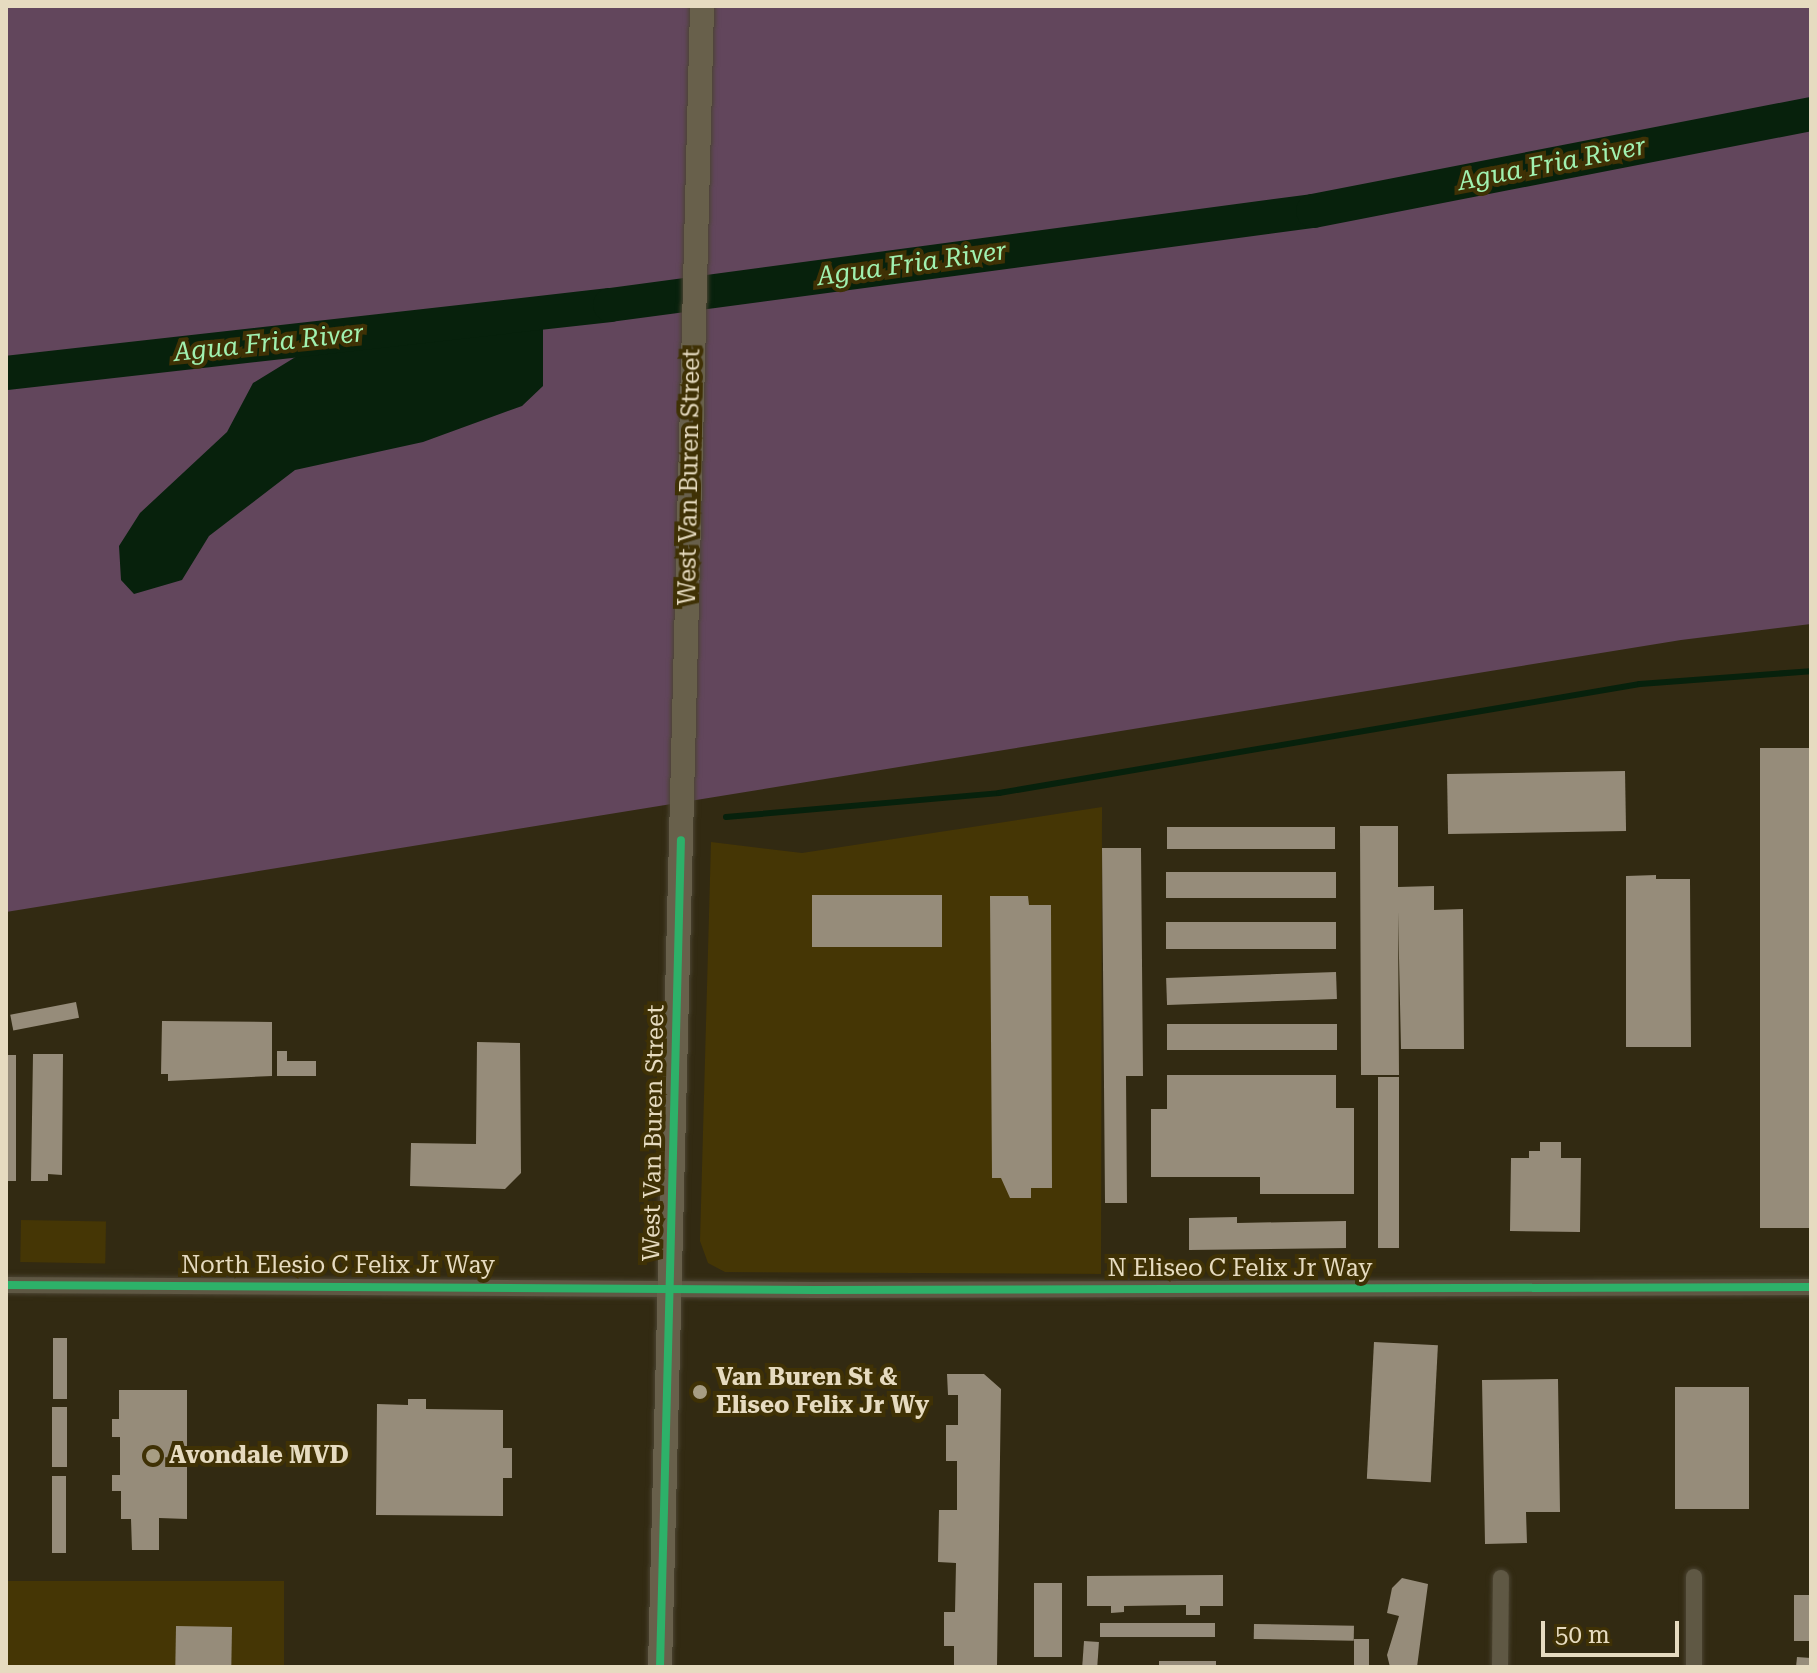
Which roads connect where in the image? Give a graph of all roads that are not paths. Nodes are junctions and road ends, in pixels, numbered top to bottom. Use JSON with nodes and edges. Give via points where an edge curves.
{"nodes":[{"id":1,"x":702,"y":6,"type":"edge"},
{"id":2,"x":6,"y":1285,"type":"edge"},
{"id":3,"x":1811,"y":1287,"type":"edge"},
{"id":4,"x":670,"y":1288,"type":"junction"},
{"id":5,"x":1694,"y":1577,"type":"dead end"},
{"id":6,"x":1501,"y":1578,"type":"dead end"},
{"id":7,"x":660,"y":1667,"type":"edge"},
{"id":8,"x":1500,"y":1667,"type":"edge"},
{"id":9,"x":1694,"y":1667,"type":"edge"}],
"edges":[{"from":1,"to":4,"type":"main road","name":"West Van Buren Street"},
{"from":2,"to":4,"type":"street","name":"North Elesio C Felix Jr Way"},
{"from":3,"to":4,"type":"street","name":"N Eliseo C Felix Jr Way"},
{"from":4,"to":7,"type":"main road","name":"West Van Buren Street"},
{"from":5,"to":9,"type":"street"},
{"from":6,"to":8,"type":"street"}]}
